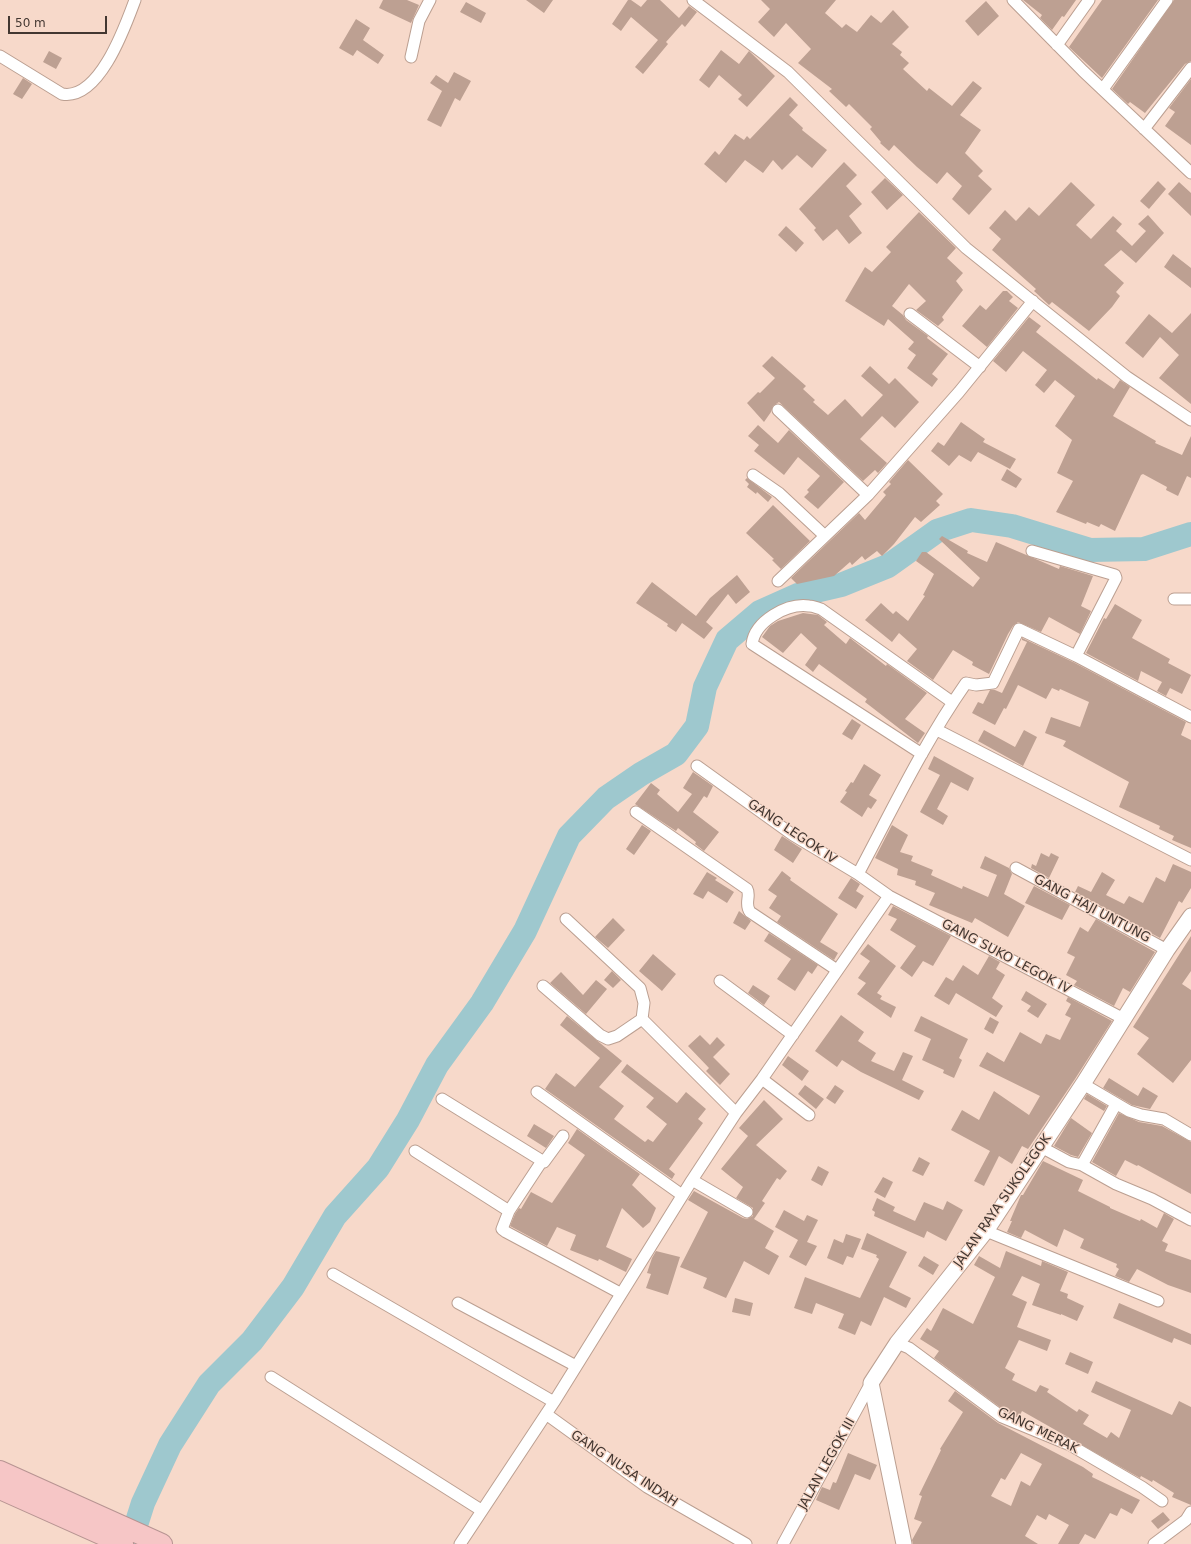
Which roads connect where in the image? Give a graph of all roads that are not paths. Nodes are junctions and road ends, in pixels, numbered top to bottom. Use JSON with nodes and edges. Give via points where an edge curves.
{"nodes":[{"id":1,"x":135,"y":0,"type":"edge"},
{"id":2,"x":430,"y":0,"type":"edge"},
{"id":3,"x":693,"y":0,"type":"edge"},
{"id":4,"x":1013,"y":0,"type":"edge"},
{"id":5,"x":1089,"y":0,"type":"edge"},
{"id":6,"x":1167,"y":0,"type":"edge"},
{"id":7,"x":1057,"y":45,"type":"junction"},
{"id":8,"x":0,"y":56,"type":"edge"},
{"id":9,"x":411,"y":57,"type":"dead end"},
{"id":10,"x":1191,"y":68,"type":"edge"},
{"id":11,"x":1103,"y":89,"type":"junction"},
{"id":12,"x":1144,"y":129,"type":"junction"},
{"id":13,"x":1190,"y":168,"type":"edge"},
{"id":14,"x":1033,"y":301,"type":"junction"},
{"id":15,"x":910,"y":314,"type":"dead end"},
{"id":16,"x":980,"y":367,"type":"junction"},
{"id":17,"x":778,"y":410,"type":"dead end"},
{"id":18,"x":1191,"y":420,"type":"edge"},
{"id":19,"x":753,"y":475,"type":"dead end"},
{"id":20,"x":868,"y":495,"type":"junction"},
{"id":21,"x":825,"y":536,"type":"junction"},
{"id":22,"x":1032,"y":551,"type":"dead end"},
{"id":23,"x":778,"y":580,"type":"dead end"},
{"id":24,"x":1174,"y":599,"type":"dead end"},
{"id":25,"x":1191,"y":599,"type":"edge"},
{"id":26,"x":1076,"y":656,"type":"junction"},
{"id":27,"x":952,"y":702,"type":"junction"},
{"id":28,"x":1191,"y":717,"type":"edge"},
{"id":29,"x":937,"y":730,"type":"junction"},
{"id":30,"x":922,"y":754,"type":"junction"},
{"id":31,"x":697,"y":766,"type":"dead end"},
{"id":32,"x":636,"y":812,"type":"dead end"},
{"id":33,"x":1191,"y":860,"type":"edge"},
{"id":34,"x":1016,"y":868,"type":"dead end"},
{"id":35,"x":858,"y":874,"type":"junction"},
{"id":36,"x":889,"y":896,"type":"junction"},
{"id":37,"x":1191,"y":916,"type":"edge"},
{"id":38,"x":566,"y":919,"type":"dead end"},
{"id":39,"x":1167,"y":950,"type":"junction"},
{"id":40,"x":837,"y":970,"type":"junction"},
{"id":41,"x":720,"y":981,"type":"dead end"},
{"id":42,"x":543,"y":986,"type":"dead end"},
{"id":43,"x":642,"y":1019,"type":"junction"},
{"id":44,"x":1124,"y":1019,"type":"junction"},
{"id":45,"x":793,"y":1035,"type":"junction"},
{"id":46,"x":762,"y":1079,"type":"junction"},
{"id":47,"x":1083,"y":1084,"type":"junction"},
{"id":48,"x":537,"y":1092,"type":"dead end"},
{"id":49,"x":442,"y":1099,"type":"dead end"},
{"id":50,"x":1116,"y":1104,"type":"junction"},
{"id":51,"x":736,"y":1113,"type":"junction"},
{"id":52,"x":809,"y":1115,"type":"dead end"},
{"id":53,"x":563,"y":1136,"type":"dead end"},
{"id":54,"x":1191,"y":1136,"type":"edge"},
{"id":55,"x":1041,"y":1147,"type":"junction"},
{"id":56,"x":415,"y":1151,"type":"dead end"},
{"id":57,"x":542,"y":1161,"type":"junction"},
{"id":58,"x":1082,"y":1165,"type":"junction"},
{"id":59,"x":692,"y":1180,"type":"junction"},
{"id":60,"x":682,"y":1195,"type":"junction"},
{"id":61,"x":509,"y":1211,"type":"junction"},
{"id":62,"x":747,"y":1212,"type":"dead end"},
{"id":63,"x":1191,"y":1220,"type":"edge"},
{"id":64,"x":986,"y":1231,"type":"junction"},
{"id":65,"x":333,"y":1274,"type":"dead end"},
{"id":66,"x":620,"y":1293,"type":"junction"},
{"id":67,"x":1158,"y":1301,"type":"dead end"},
{"id":68,"x":458,"y":1303,"type":"dead end"},
{"id":69,"x":897,"y":1343,"type":"junction"},
{"id":70,"x":576,"y":1366,"type":"junction"},
{"id":71,"x":271,"y":1377,"type":"dead end"},
{"id":72,"x":871,"y":1383,"type":"junction"},
{"id":73,"x":554,"y":1402,"type":"junction"},
{"id":74,"x":546,"y":1414,"type":"junction"},
{"id":75,"x":0,"y":1471,"type":"edge"},
{"id":76,"x":0,"y":1489,"type":"edge"},
{"id":77,"x":1162,"y":1501,"type":"dead end"},
{"id":78,"x":481,"y":1510,"type":"junction"},
{"id":79,"x":1189,"y":1519,"type":"edge"},
{"id":80,"x":108,"y":1528,"type":"junction"},
{"id":81,"x":159,"y":1543,"type":"edge"},
{"id":82,"x":123,"y":1544,"type":"edge"},
{"id":83,"x":460,"y":1544,"type":"edge"},
{"id":84,"x":746,"y":1544,"type":"edge"},
{"id":85,"x":783,"y":1544,"type":"edge"},
{"id":86,"x":904,"y":1544,"type":"edge"},
{"id":87,"x":1154,"y":1544,"type":"edge"}],
"edges":[{"from":1,"to":8,"type":"street","via":[[110,59],[101,72],[82,90],[66,95],[57,92]]},
{"from":2,"to":9,"type":"street","via":[[419,21]]},
{"from":3,"to":14,"type":"street","via":[[788,72],[966,248]]},
{"from":4,"to":7,"type":"street"},
{"from":5,"to":7,"type":"street"},
{"from":6,"to":11,"type":"street"},
{"from":7,"to":11,"type":"street"},
{"from":10,"to":12,"type":"street"},
{"from":11,"to":12,"type":"street"},
{"from":12,"to":13,"type":"street"},
{"from":14,"to":16,"type":"street"},
{"from":14,"to":18,"type":"street","via":[[1127,377]]},
{"from":15,"to":16,"type":"street"},
{"from":16,"to":20,"type":"street"},
{"from":17,"to":20,"type":"street"},
{"from":19,"to":21,"type":"street","via":[[779,493]]},
{"from":20,"to":21,"type":"street"},
{"from":21,"to":23,"type":"street"},
{"from":22,"to":26,"type":"street","via":[[1115,575],[1116,578]]},
{"from":24,"to":25,"type":"street"},
{"from":26,"to":27,"type":"street","via":[[1018,629],[993,683],[966,683]]},
{"from":26,"to":28,"type":"street"},
{"from":27,"to":29,"type":"street"},
{"from":27,"to":30,"type":"street","via":[[821,610],[809,606],[776,614],[762,623],[753,636],[752,644]]},
{"from":29,"to":30,"type":"street"},
{"from":29,"to":33,"type":"street"},
{"from":30,"to":35,"type":"street"},
{"from":31,"to":35,"type":"street","name":"GANG LEGOK IV","via":[[793,835]]},
{"from":32,"to":40,"type":"street","via":[[747,889],[747,906],[750,912]]},
{"from":34,"to":39,"type":"street","name":"GANG HAJI UNTUNG"},
{"from":35,"to":36,"type":"street","name":"GANG LEGOK IV"},
{"from":36,"to":40,"type":"street"},
{"from":36,"to":44,"type":"street","name":"GANG SUKO LEGOK IV"},
{"from":37,"to":39,"type":"street","name":"JALAN RAYA SUKOLEGOK"},
{"from":38,"to":43,"type":"street","via":[[640,988],[644,1003]]},
{"from":39,"to":44,"type":"street","name":"JALAN RAYA SUKOLEGOK"},
{"from":40,"to":45,"type":"street"},
{"from":41,"to":45,"type":"street"},
{"from":42,"to":43,"type":"street","via":[[603,1038],[618,1036]]},
{"from":43,"to":51,"type":"street"},
{"from":44,"to":47,"type":"street","name":"JALAN RAYA SUKOLEGOK"},
{"from":45,"to":46,"type":"street"},
{"from":46,"to":51,"type":"street"},
{"from":46,"to":52,"type":"street"},
{"from":47,"to":50,"type":"street"},
{"from":47,"to":55,"type":"street","name":"JALAN RAYA SUKOLEGOK"},
{"from":48,"to":60,"type":"street"},
{"from":49,"to":57,"type":"street"},
{"from":50,"to":54,"type":"street","via":[[1136,1114],[1168,1120]]},
{"from":50,"to":58,"type":"street"},
{"from":51,"to":59,"type":"street"},
{"from":53,"to":57,"type":"street","via":[[545,1162]]},
{"from":55,"to":58,"type":"street","via":[[1069,1162]]},
{"from":55,"to":64,"type":"street","name":"JALAN RAYA SUKOLEGOK"},
{"from":56,"to":61,"type":"street"},
{"from":57,"to":61,"type":"street"},
{"from":58,"to":63,"type":"street"},
{"from":59,"to":60,"type":"street"},
{"from":59,"to":62,"type":"street"},
{"from":60,"to":66,"type":"street"},
{"from":61,"to":66,"type":"street","via":[[502,1225],[506,1232]]},
{"from":64,"to":67,"type":"street"},
{"from":64,"to":69,"type":"street","name":"JALAN RAYA SUKOLEGOK"},
{"from":65,"to":73,"type":"street"},
{"from":66,"to":70,"type":"street"},
{"from":68,"to":70,"type":"street"},
{"from":69,"to":72,"type":"street","name":"JALAN RAYA SUKOLEGOK"},
{"from":69,"to":77,"type":"street","name":"GANG MERAK","via":[[909,1348],[1002,1417],[1070,1445]]},
{"from":70,"to":73,"type":"street"},
{"from":71,"to":78,"type":"street"},
{"from":72,"to":85,"type":"street","name":"JALAN LEGOK III"},
{"from":72,"to":86,"type":"street"},
{"from":73,"to":74,"type":"street"},
{"from":74,"to":78,"type":"street"},
{"from":74,"to":84,"type":"street","name":"GANG NUSA INDAH","via":[[647,1487]]},
{"from":75,"to":80,"type":"highway"},
{"from":76,"to":80,"type":"highway"},
{"from":78,"to":83,"type":"street"},
{"from":79,"to":87,"type":"street"},
{"from":80,"to":81,"type":"highway"},
{"from":80,"to":82,"type":"highway"}]}
